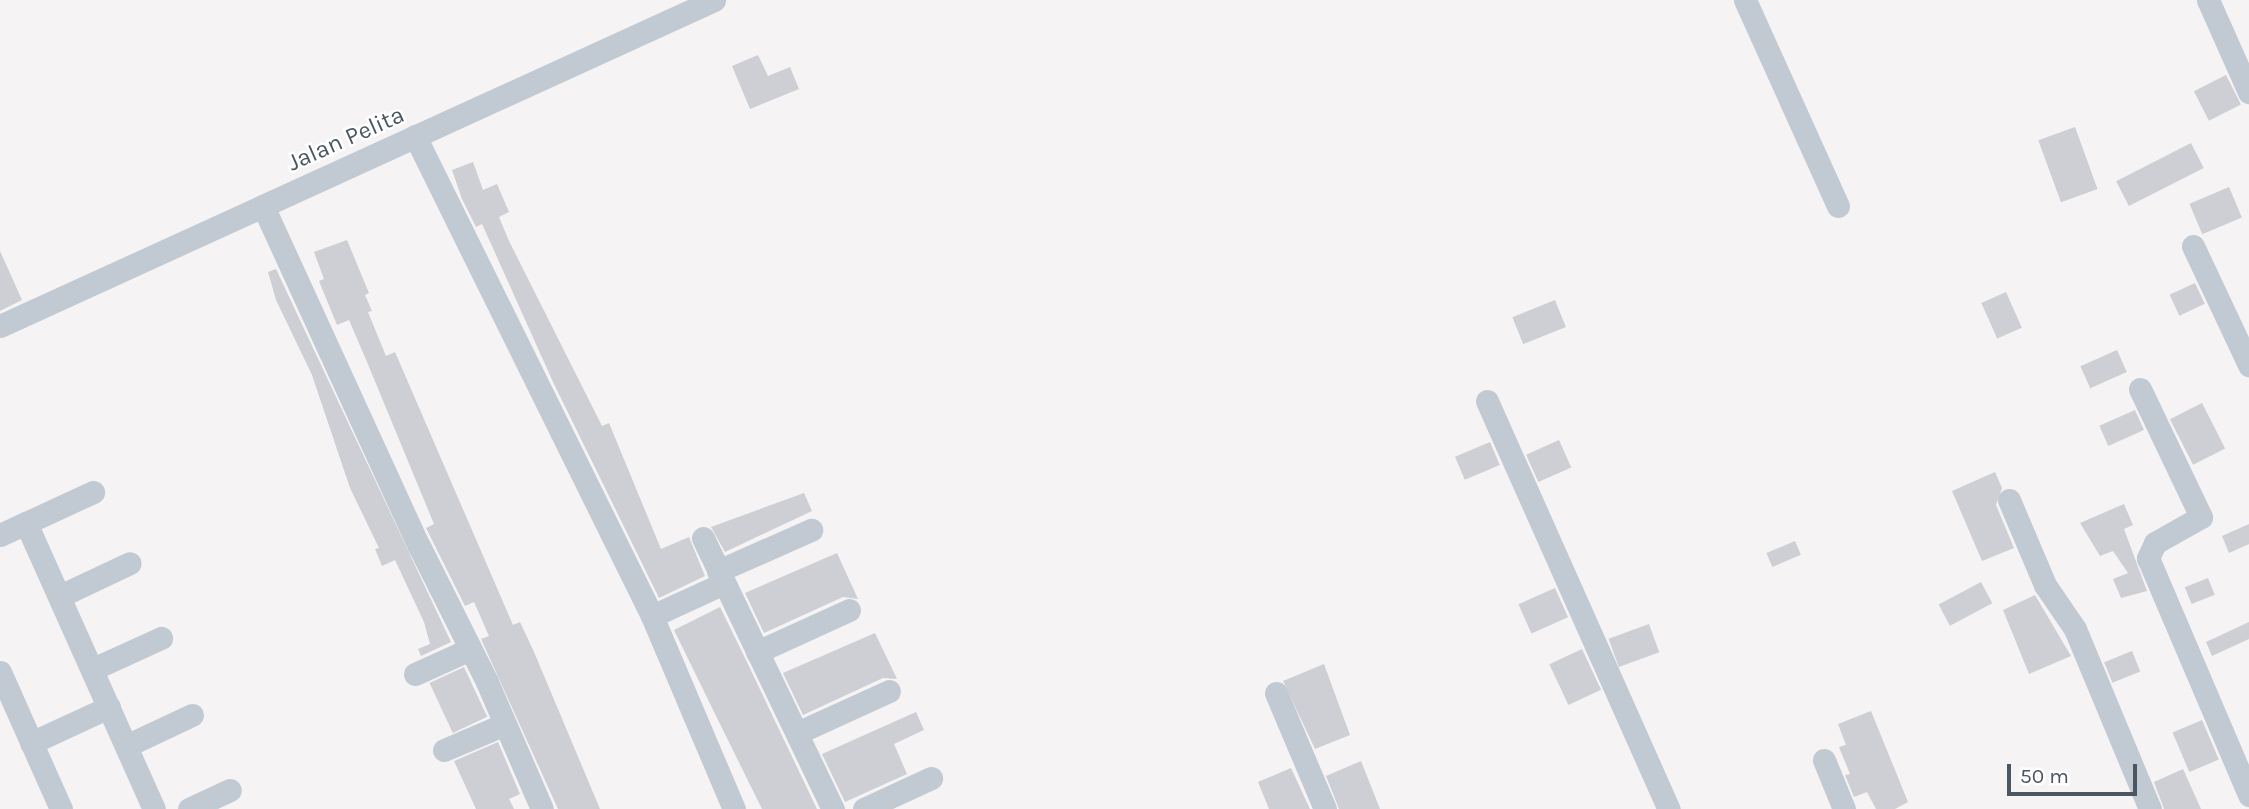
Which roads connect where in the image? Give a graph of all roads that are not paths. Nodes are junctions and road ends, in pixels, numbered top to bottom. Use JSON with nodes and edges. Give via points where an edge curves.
{"nodes":[{"id":1,"x":715,"y":0,"type":"edge"},
{"id":2,"x":1745,"y":0,"type":"edge"},
{"id":3,"x":2208,"y":0,"type":"edge"},
{"id":4,"x":2249,"y":92,"type":"edge"},
{"id":5,"x":415,"y":136,"type":"junction"},
{"id":6,"x":263,"y":206,"type":"junction"},
{"id":7,"x":1838,"y":206,"type":"dead end"},
{"id":8,"x":2193,"y":246,"type":"dead end"},
{"id":9,"x":0,"y":326,"type":"edge"},
{"id":10,"x":2249,"y":365,"type":"edge"},
{"id":11,"x":2140,"y":388,"type":"dead end"},
{"id":12,"x":1487,"y":401,"type":"dead end"},
{"id":13,"x":93,"y":492,"type":"dead end"},
{"id":14,"x":2009,"y":500,"type":"dead end"},
{"id":15,"x":26,"y":523,"type":"junction"},
{"id":16,"x":811,"y":530,"type":"dead end"},
{"id":17,"x":0,"y":535,"type":"edge"},
{"id":18,"x":703,"y":538,"type":"dead end"},
{"id":19,"x":130,"y":563,"type":"dead end"},
{"id":20,"x":721,"y":577,"type":"junction"},
{"id":21,"x":60,"y":596,"type":"junction"},
{"id":22,"x":849,"y":610,"type":"dead end"},
{"id":23,"x":652,"y":616,"type":"junction"},
{"id":24,"x":161,"y":638,"type":"dead end"},
{"id":25,"x":470,"y":649,"type":"junction"},
{"id":26,"x":757,"y":652,"type":"junction"},
{"id":27,"x":93,"y":669,"type":"junction"},
{"id":28,"x":0,"y":672,"type":"edge"},
{"id":29,"x":415,"y":674,"type":"dead end"},
{"id":30,"x":889,"y":691,"type":"dead end"},
{"id":31,"x":1276,"y":693,"type":"dead end"},
{"id":32,"x":109,"y":707,"type":"junction"},
{"id":33,"x":192,"y":715,"type":"dead end"},
{"id":34,"x":505,"y":724,"type":"junction"},
{"id":35,"x":797,"y":733,"type":"junction"},
{"id":36,"x":32,"y":743,"type":"junction"},
{"id":37,"x":126,"y":746,"type":"junction"},
{"id":38,"x":444,"y":751,"type":"dead end"},
{"id":39,"x":1824,"y":760,"type":"dead end"},
{"id":40,"x":931,"y":778,"type":"dead end"},
{"id":41,"x":230,"y":790,"type":"dead end"},
{"id":42,"x":2249,"y":795,"type":"edge"},
{"id":43,"x":535,"y":807,"type":"edge"},
{"id":44,"x":61,"y":809,"type":"edge"},
{"id":45,"x":154,"y":809,"type":"edge"},
{"id":46,"x":189,"y":809,"type":"edge"},
{"id":47,"x":734,"y":809,"type":"edge"},
{"id":48,"x":833,"y":809,"type":"edge"},
{"id":49,"x":864,"y":809,"type":"edge"},
{"id":50,"x":1325,"y":809,"type":"edge"},
{"id":51,"x":1669,"y":809,"type":"edge"},
{"id":52,"x":1844,"y":809,"type":"edge"},
{"id":53,"x":2150,"y":809,"type":"edge"}],
"edges":[{"from":1,"to":5,"type":"street","name":"Jalan Pelita"},
{"from":2,"to":7,"type":"street"},
{"from":3,"to":4,"type":"street"},
{"from":5,"to":6,"type":"street","name":"Jalan Pelita"},
{"from":5,"to":23,"type":"street"},
{"from":6,"to":9,"type":"street","name":"Jalan Pelita"},
{"from":6,"to":25,"type":"street"},
{"from":8,"to":10,"type":"street"},
{"from":11,"to":42,"type":"street","via":[[2201,517],[2155,543],[2148,558]]},
{"from":12,"to":51,"type":"street"},
{"from":13,"to":15,"type":"street"},
{"from":14,"to":53,"type":"street","via":[[2045,585],[2075,629]]},
{"from":15,"to":17,"type":"street"},
{"from":15,"to":21,"type":"street"},
{"from":16,"to":20,"type":"street"},
{"from":18,"to":20,"type":"street"},
{"from":19,"to":21,"type":"street"},
{"from":20,"to":23,"type":"street"},
{"from":20,"to":26,"type":"street"},
{"from":21,"to":27,"type":"street"},
{"from":22,"to":26,"type":"street"},
{"from":23,"to":47,"type":"street"},
{"from":24,"to":27,"type":"street"},
{"from":25,"to":29,"type":"street"},
{"from":25,"to":34,"type":"street"},
{"from":26,"to":35,"type":"street"},
{"from":27,"to":32,"type":"street"},
{"from":28,"to":36,"type":"street"},
{"from":30,"to":35,"type":"street"},
{"from":31,"to":50,"type":"street"},
{"from":32,"to":36,"type":"street"},
{"from":32,"to":37,"type":"street"},
{"from":33,"to":37,"type":"street"},
{"from":34,"to":38,"type":"street"},
{"from":34,"to":43,"type":"street"},
{"from":35,"to":48,"type":"street"},
{"from":36,"to":44,"type":"street"},
{"from":37,"to":45,"type":"street"},
{"from":39,"to":52,"type":"street"},
{"from":40,"to":49,"type":"street"},
{"from":41,"to":46,"type":"street"}]}
